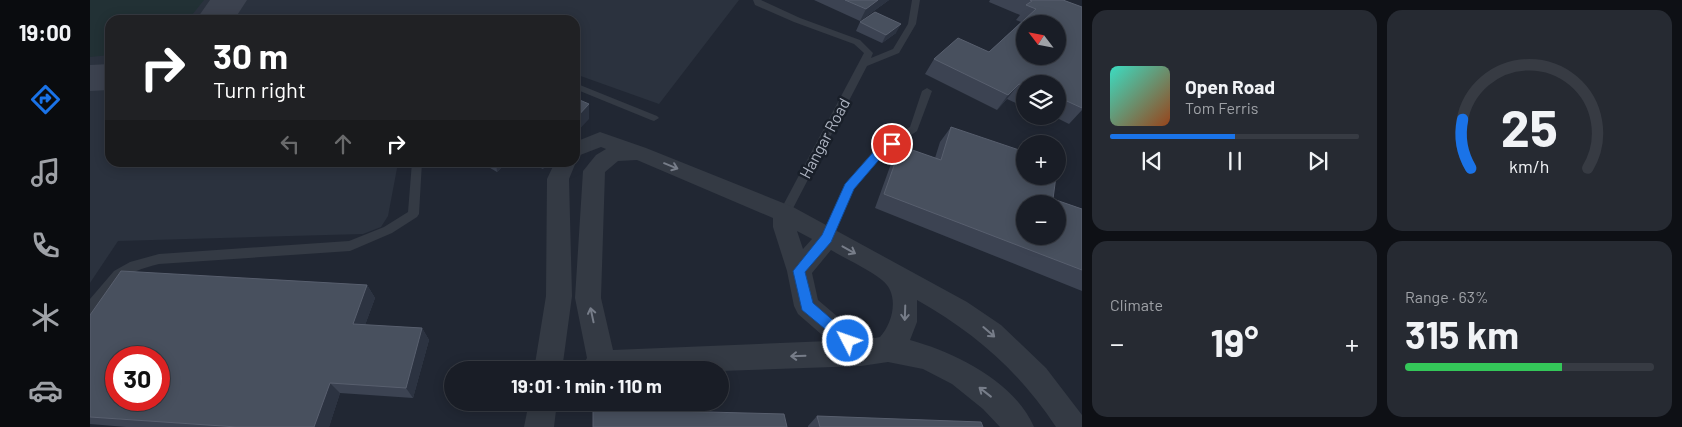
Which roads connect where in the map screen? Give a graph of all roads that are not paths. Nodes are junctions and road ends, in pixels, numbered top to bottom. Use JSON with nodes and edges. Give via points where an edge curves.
{"nodes":[{"id":1,"x":757,"y":0,"type":"edge"},
{"id":2,"x":916,"y":0,"type":"edge"},
{"id":3,"x":864,"y":64,"type":"junction"},
{"id":4,"x":580,"y":88,"type":"edge"},
{"id":5,"x":927,"y":91,"type":"dead end"},
{"id":6,"x":654,"y":118,"type":"dead end"},
{"id":7,"x":580,"y":148,"type":"edge"},
{"id":8,"x":639,"y":153,"type":"junction"},
{"id":9,"x":417,"y":167,"type":"edge"},
{"id":10,"x":564,"y":167,"type":"edge"},
{"id":11,"x":785,"y":213,"type":"junction"},
{"id":12,"x":827,"y":238,"type":"junction"},
{"id":13,"x":799,"y":271,"type":"junction"},
{"id":14,"x":893,"y":274,"type":"junction"},
{"id":15,"x":90,"y":309,"type":"edge"},
{"id":16,"x":874,"y":351,"type":"junction"},
{"id":17,"x":549,"y":361,"type":"edge"},
{"id":18,"x":597,"y":361,"type":"edge"},
{"id":19,"x":690,"y":361,"type":"edge"},
{"id":20,"x":1018,"y":427,"type":"edge"},
{"id":21,"x":1073,"y":427,"type":"edge"}],
"edges":[{"from":1,"to":3,"type":"lane","via":[[797,20],[857,42],[869,53]]},
{"from":2,"to":3,"type":"lane","via":[[912,24],[896,51]]},
{"from":3,"to":11,"type":"lane","name":"Hangar Road"},
{"from":4,"to":6,"type":"lane"},
{"from":5,"to":12,"type":"lane","via":[[914,129],[880,151],[849,187]]},
{"from":7,"to":8,"type":"street","via":[[600,139]]},
{"from":8,"to":11,"type":"street","one_way":true},
{"from":18,"to":8,"type":"street","one_way":true,"via":[[588,298],[594,171],[602,159],[619,152]]},
{"from":9,"to":15,"type":"lane","via":[[412,214],[388,230],[350,246],[159,259],[133,264],[110,281]]},
{"from":10,"to":17,"type":"street","via":[[558,179],[559,296]]},
{"from":11,"to":12,"type":"street"},
{"from":11,"to":13,"type":"street","via":[[784,227]]},
{"from":12,"to":13,"type":"street"},
{"from":12,"to":14,"type":"street","one_way":true},
{"from":13,"to":16,"type":"street","via":[[807,306]]},
{"from":14,"to":16,"type":"street","one_way":true,"via":[[904,293],[906,317],[898,338]]},
{"from":14,"to":21,"type":"street","one_way":true,"via":[[926,290],[980,324],[1013,352]]},
{"from":16,"to":19,"type":"street","one_way":true},
{"from":20,"to":16,"type":"street","one_way":true,"via":[[990,397],[960,374],[924,356]]}]}
